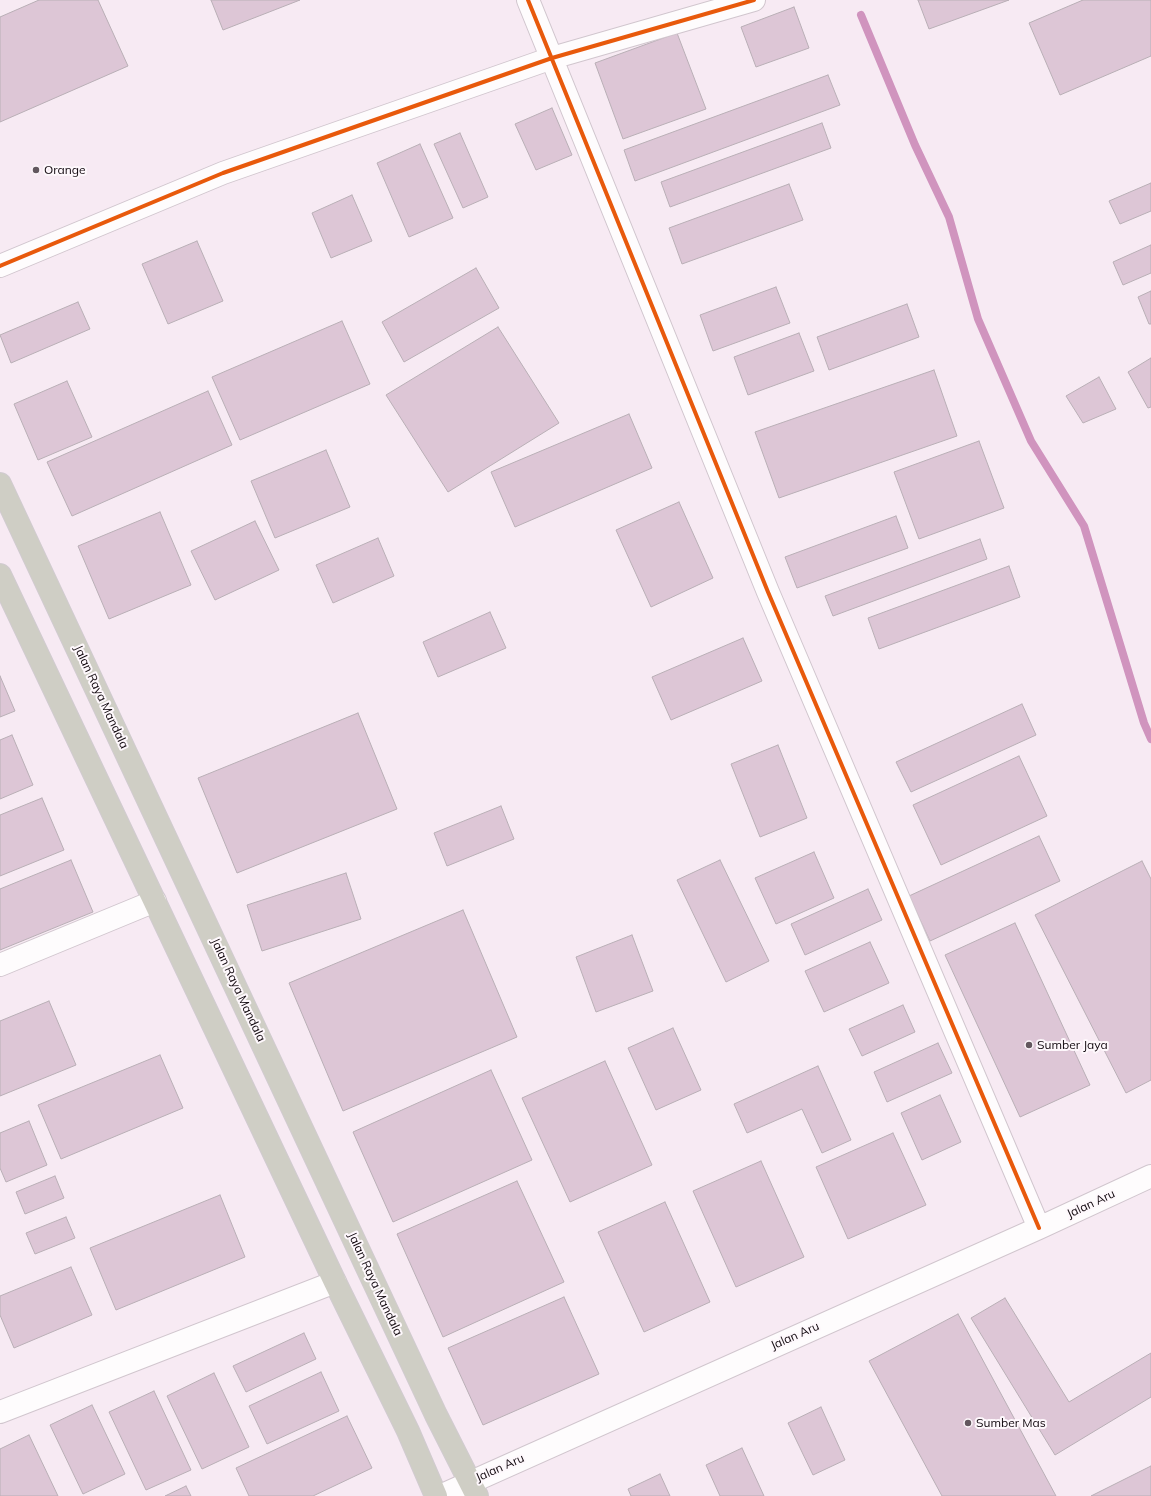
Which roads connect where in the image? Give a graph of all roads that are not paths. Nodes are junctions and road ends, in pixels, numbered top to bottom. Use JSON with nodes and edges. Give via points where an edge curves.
{"nodes":[{"id":1,"x":528,"y":0,"type":"edge"},
{"id":2,"x":754,"y":0,"type":"edge"},
{"id":3,"x":552,"y":58,"type":"junction"},
{"id":4,"x":0,"y":266,"type":"edge"},
{"id":5,"x":0,"y":484,"type":"edge"},
{"id":6,"x":0,"y":575,"type":"edge"},
{"id":7,"x":155,"y":901,"type":"junction"},
{"id":8,"x":0,"y":965,"type":"edge"},
{"id":9,"x":1151,"y":1176,"type":"edge"},
{"id":10,"x":1039,"y":1228,"type":"junction"},
{"id":11,"x":335,"y":1282,"type":"junction"},
{"id":12,"x":0,"y":1412,"type":"edge"},
{"id":13,"x":473,"y":1489,"type":"edge"},
{"id":14,"x":436,"y":1496,"type":"edge"},
{"id":15,"x":440,"y":1496,"type":"edge"}],
"edges":[{"from":1,"to":3,"type":"street"},
{"from":2,"to":3,"type":"street"},
{"from":3,"to":4,"type":"street","via":[[223,173]]},
{"from":3,"to":10,"type":"street","via":[[768,592]]},
{"from":5,"to":13,"type":"highway","name":"Jalan Raya Mandala"},
{"from":6,"to":7,"type":"highway"},
{"from":7,"to":8,"type":"street"},
{"from":7,"to":11,"type":"highway"},
{"from":9,"to":10,"type":"street","name":"Jalan Aru"},
{"from":10,"to":13,"type":"street","name":"Jalan Aru"},
{"from":11,"to":12,"type":"street"},
{"from":11,"to":14,"type":"highway","via":[[408,1430]]},
{"from":13,"to":15,"type":"street","name":"Jalan Aru"}]}
